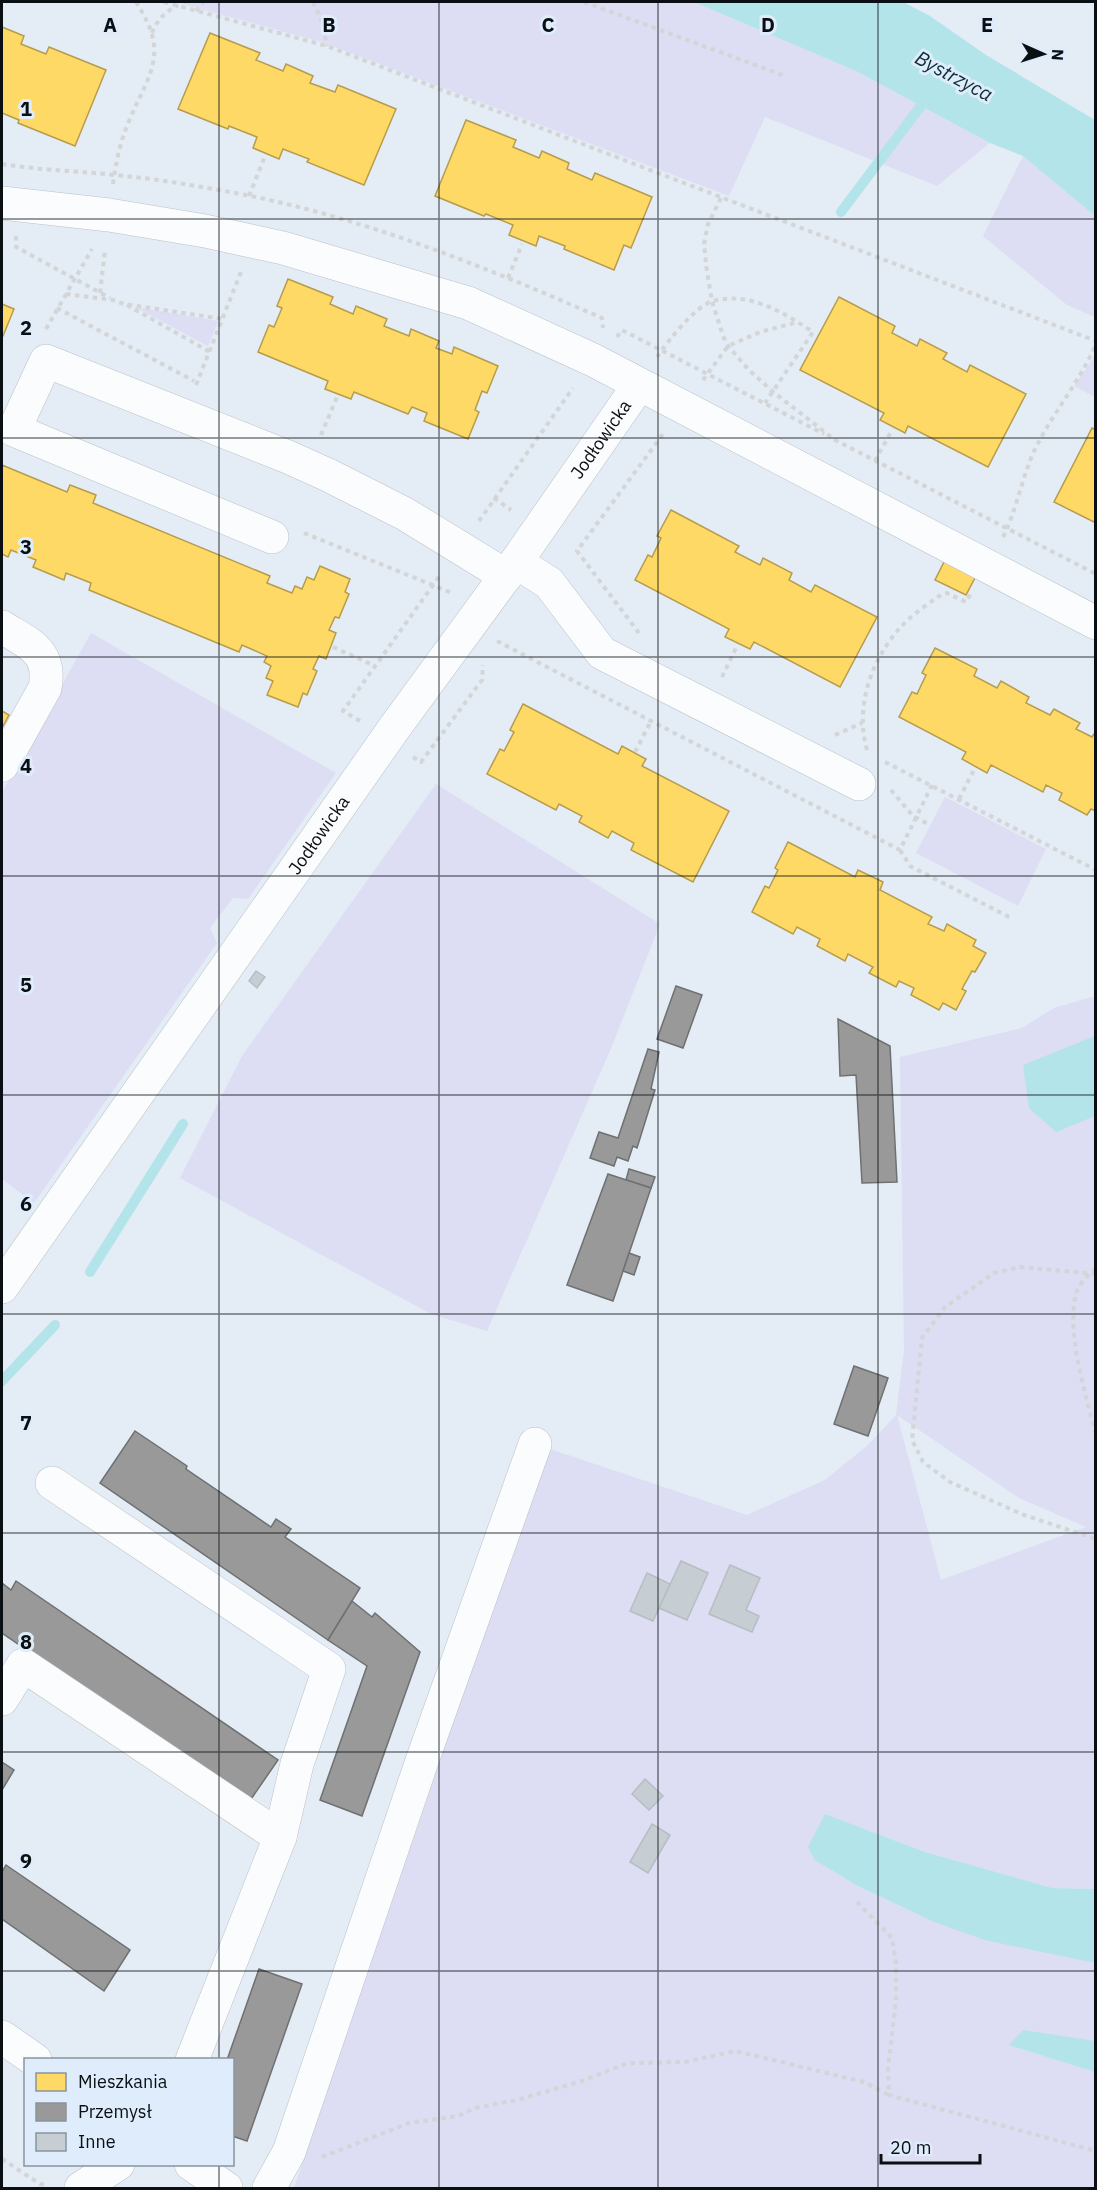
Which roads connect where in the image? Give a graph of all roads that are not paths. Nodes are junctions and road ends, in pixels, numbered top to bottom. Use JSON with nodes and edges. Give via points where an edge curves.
{"nodes":[{"id":1,"x":10,"y":204,"type":"edge"},
{"id":2,"x":639,"y":385,"type":"junction"},
{"id":3,"x":272,"y":537,"type":"dead end"},
{"id":4,"x":511,"y":569,"type":"junction"},
{"id":5,"x":1095,"y":623,"type":"edge"},
{"id":6,"x":2,"y":627,"type":"edge"},
{"id":7,"x":2,"y":765,"type":"edge"},
{"id":8,"x":872,"y":783,"type":"road end"},
{"id":9,"x":4,"y":1280,"type":"edge"},
{"id":10,"x":535,"y":1444,"type":"dead end"},
{"id":11,"x":52,"y":1483,"type":"dead end"},
{"id":12,"x":2,"y":1699,"type":"edge"},
{"id":13,"x":280,"y":1837,"type":"junction"},
{"id":14,"x":2,"y":2037,"type":"edge"},
{"id":15,"x":32,"y":2058,"type":"edge"},
{"id":16,"x":193,"y":2058,"type":"edge"},
{"id":17,"x":114,"y":2166,"type":"edge"},
{"id":18,"x":194,"y":2166,"type":"edge"},
{"id":19,"x":69,"y":2188,"type":"edge"},
{"id":20,"x":226,"y":2188,"type":"edge"},
{"id":21,"x":269,"y":2188,"type":"edge"}],
"edges":[{"from":1,"to":2,"type":"street","via":[[109,215],[283,248],[468,303],[599,351]]},
{"from":2,"to":4,"type":"street","name":"Jodłowicka"},
{"from":2,"to":5,"type":"street"},
{"from":3,"to":4,"type":"street","via":[[14,430],[46,361],[327,475],[460,547]]},
{"from":4,"to":8,"type":"street","via":[[549,583],[602,653]]},
{"from":4,"to":9,"type":"street","name":"Jodłowicka","via":[[395,726]]},
{"from":6,"to":7,"type":"street","via":[[35,647],[45,662],[47,675],[45,688]]},
{"from":10,"to":21,"type":"street","via":[[289,2152]]},
{"from":11,"to":13,"type":"street","via":[[329,1669],[297,1764]]},
{"from":12,"to":13,"type":"street","via":[[23,1665]]},
{"from":13,"to":16,"type":"street"},
{"from":14,"to":15,"type":"street"},
{"from":17,"to":19,"type":"street"},
{"from":18,"to":20,"type":"street"}]}
